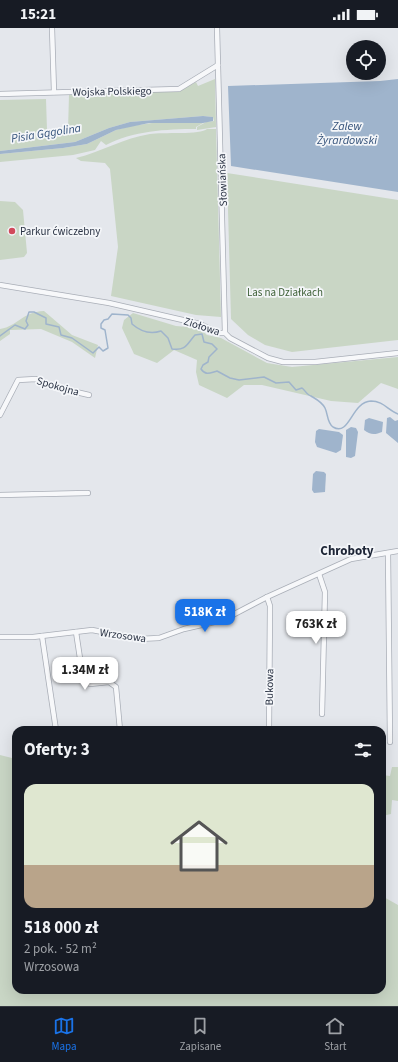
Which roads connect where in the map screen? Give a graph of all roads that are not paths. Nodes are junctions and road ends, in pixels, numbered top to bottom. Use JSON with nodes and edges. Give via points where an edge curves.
{"nodes":[{"id":1,"x":52,"y":28,"type":"edge"},
{"id":2,"x":217,"y":28,"type":"edge"},
{"id":3,"x":218,"y":64,"type":"junction"},
{"id":4,"x":54,"y":92,"type":"junction"},
{"id":5,"x":0,"y":94,"type":"edge"},
{"id":6,"x":0,"y":285,"type":"edge"},
{"id":7,"x":226,"y":333,"type":"junction"},
{"id":8,"x":398,"y":353,"type":"edge"},
{"id":9,"x":89,"y":395,"type":"dead end"},
{"id":10,"x":0,"y":415,"type":"edge"},
{"id":11,"x":88,"y":493,"type":"dead end"},
{"id":12,"x":0,"y":495,"type":"edge"},
{"id":13,"x":398,"y":551,"type":"edge"},
{"id":14,"x":388,"y":553,"type":"junction"},
{"id":15,"x":319,"y":574,"type":"junction"},
{"id":16,"x":267,"y":597,"type":"junction"},
{"id":17,"x":76,"y":632,"type":"junction"},
{"id":18,"x":42,"y":636,"type":"junction"},
{"id":19,"x":0,"y":637,"type":"edge"},
{"id":20,"x":322,"y":714,"type":"dead end"},
{"id":21,"x":55,"y":726,"type":"edge"},
{"id":22,"x":120,"y":726,"type":"edge"},
{"id":23,"x":269,"y":726,"type":"edge"},
{"id":24,"x":390,"y":742,"type":"dead end"}],
"edges":[{"from":1,"to":4,"type":"street"},
{"from":2,"to":3,"type":"street","name":"Słowiańska"},
{"from":3,"to":4,"type":"street","name":"Wojska Polskiego","via":[[179,89]]},
{"from":3,"to":7,"type":"street","name":"Słowiańska"},
{"from":4,"to":5,"type":"street","name":"Wojska Polskiego"},
{"from":6,"to":7,"type":"street","name":"Ziołowa","via":[[123,306],[200,324]]},
{"from":7,"to":8,"type":"street","name":"Ziołowa","via":[[230,338],[268,358],[283,362],[315,362]]},
{"from":9,"to":10,"type":"street","name":"Spokojna","via":[[36,379],[18,380]]},
{"from":11,"to":12,"type":"street"},
{"from":13,"to":14,"type":"street","name":"Wrzosowa"},
{"from":14,"to":15,"type":"street","name":"Wrzosowa","via":[[351,559]]},
{"from":14,"to":24,"type":"street"},
{"from":15,"to":16,"type":"street","name":"Wrzosowa"},
{"from":15,"to":20,"type":"street","via":[[325,592]]},
{"from":16,"to":17,"type":"street","name":"Wrzosowa","via":[[223,620],[159,638],[138,639],[102,631]]},
{"from":16,"to":23,"type":"street","name":"Bukowa","via":[[270,606]]},
{"from":17,"to":18,"type":"street","name":"Wrzosowa"},
{"from":17,"to":22,"type":"street","via":[[83,678],[90,684],[109,682],[116,687]]},
{"from":18,"to":19,"type":"street","name":"Wrzosowa"},
{"from":18,"to":21,"type":"street"}]}
